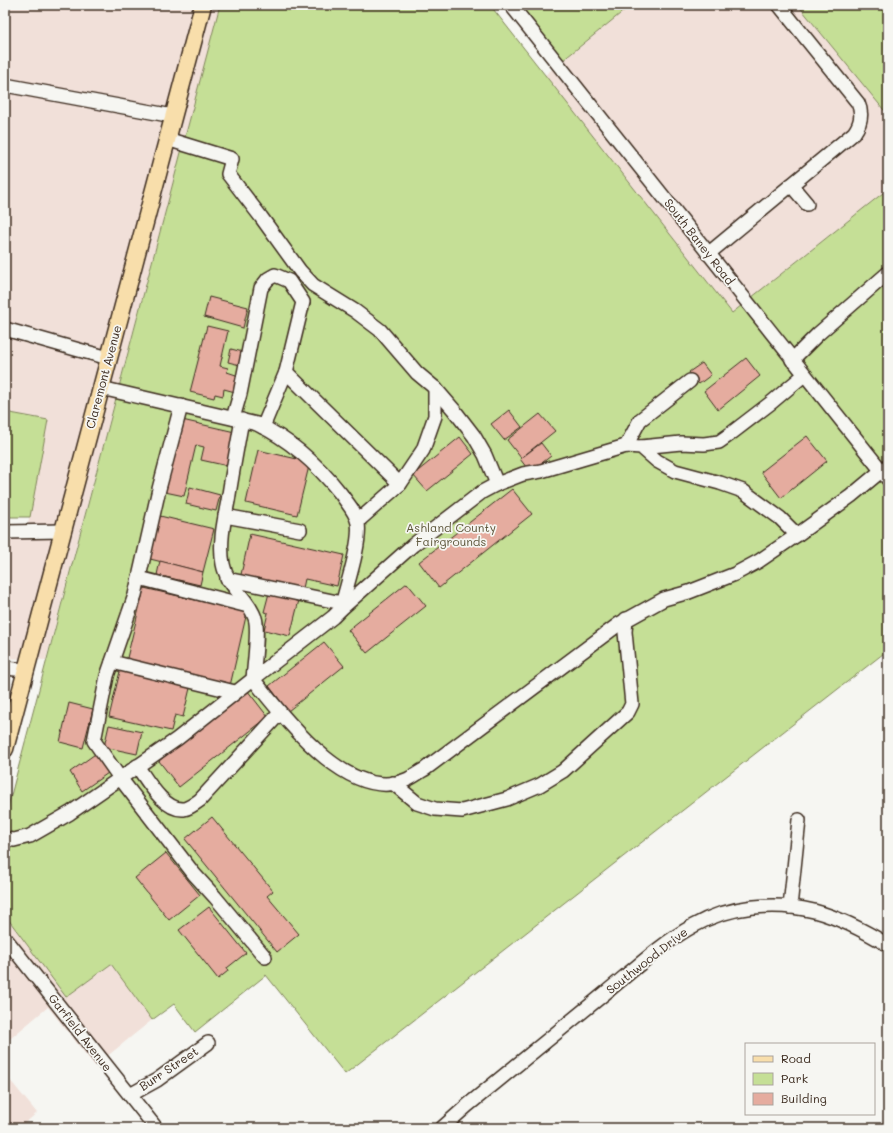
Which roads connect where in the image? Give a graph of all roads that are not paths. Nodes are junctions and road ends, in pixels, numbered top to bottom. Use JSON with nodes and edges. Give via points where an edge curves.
{"nodes":[{"id":1,"x":203,"y":5,"type":"edge"},
{"id":2,"x":511,"y":5,"type":"edge"},
{"id":3,"x":779,"y":5,"type":"edge"},
{"id":4,"x":5,"y":85,"type":"edge"},
{"id":5,"x":173,"y":116,"type":"junction"},
{"id":6,"x":167,"y":139,"type":"junction"},
{"id":7,"x":791,"y":185,"type":"junction"},
{"id":8,"x":807,"y":204,"type":"dead end"},
{"id":9,"x":288,"y":254,"type":"junction"},
{"id":10,"x":708,"y":254,"type":"junction"},
{"id":11,"x":888,"y":273,"type":"edge"},
{"id":12,"x":289,"y":281,"type":"junction"},
{"id":13,"x":332,"y":297,"type":"junction"},
{"id":14,"x":303,"y":302,"type":"junction"},
{"id":15,"x":5,"y":329,"type":"edge"},
{"id":16,"x":109,"y":358,"type":"junction"},
{"id":17,"x":792,"y":360,"type":"junction"},
{"id":18,"x":286,"y":372,"type":"junction"},
{"id":19,"x":804,"y":375,"type":"junction"},
{"id":20,"x":690,"y":381,"type":"dead end"},
{"id":21,"x":101,"y":388,"type":"junction"},
{"id":22,"x":435,"y":388,"type":"junction"},
{"id":23,"x":181,"y":406,"type":"junction"},
{"id":24,"x":238,"y":419,"type":"junction"},
{"id":25,"x":263,"y":427,"type":"junction"},
{"id":26,"x":626,"y":446,"type":"junction"},
{"id":27,"x":641,"y":447,"type":"junction"},
{"id":28,"x":885,"y":475,"type":"edge"},
{"id":29,"x":400,"y":484,"type":"junction"},
{"id":30,"x":497,"y":484,"type":"junction"},
{"id":31,"x":225,"y":516,"type":"junction"},
{"id":32,"x":358,"y":521,"type":"junction"},
{"id":33,"x":300,"y":530,"type":"dead end"},
{"id":34,"x":63,"y":531,"type":"junction"},
{"id":35,"x":5,"y":532,"type":"edge"},
{"id":36,"x":797,"y":535,"type":"junction"},
{"id":37,"x":139,"y":578,"type":"junction"},
{"id":38,"x":227,"y":579,"type":"junction"},
{"id":39,"x":248,"y":606,"type":"junction"},
{"id":40,"x":341,"y":606,"type":"junction"},
{"id":41,"x":626,"y":620,"type":"junction"},
{"id":42,"x":112,"y":662,"type":"junction"},
{"id":43,"x":5,"y":668,"type":"edge"},
{"id":44,"x":26,"y":670,"type":"junction"},
{"id":45,"x":252,"y":679,"type":"junction"},
{"id":46,"x":235,"y":692,"type":"junction"},
{"id":47,"x":280,"y":713,"type":"junction"},
{"id":48,"x":5,"y":746,"type":"edge"},
{"id":49,"x":137,"y":766,"type":"junction"},
{"id":50,"x":120,"y":778,"type":"junction"},
{"id":51,"x":393,"y":783,"type":"junction"},
{"id":52,"x":799,"y":820,"type":"dead end"},
{"id":53,"x":5,"y":839,"type":"edge"},
{"id":54,"x":790,"y":907,"type":"junction"},
{"id":55,"x":5,"y":938,"type":"edge"},
{"id":56,"x":888,"y":944,"type":"edge"},
{"id":57,"x":265,"y":957,"type":"dead end"},
{"id":58,"x":208,"y":1043,"type":"dead end"},
{"id":59,"x":130,"y":1095,"type":"junction"},
{"id":60,"x":156,"y":1128,"type":"edge"},
{"id":61,"x":442,"y":1128,"type":"edge"}],
"edges":[{"from":1,"to":5,"type":"main road","name":"Claremont Avenue"},
{"from":2,"to":10,"type":"street","name":"South Baney Road"},
{"from":3,"to":7,"type":"street","via":[[861,110],[859,125],[854,132]]},
{"from":4,"to":5,"type":"street"},
{"from":5,"to":6,"type":"main road","name":"Claremont Avenue"},
{"from":6,"to":9,"type":"street","via":[[232,159],[228,174]]},
{"from":6,"to":16,"type":"main road","name":"Claremont Avenue"},
{"from":7,"to":8,"type":"street"},
{"from":7,"to":10,"type":"street"},
{"from":9,"to":12,"type":"street"},
{"from":9,"to":13,"type":"street","via":[[313,285]]},
{"from":10,"to":17,"type":"street","name":"South Baney Road"},
{"from":11,"to":17,"type":"street"},
{"from":12,"to":14,"type":"street"},
{"from":12,"to":24,"type":"street","via":[[275,275],[261,288],[240,394]]},
{"from":13,"to":14,"type":"street","via":[[320,296]]},
{"from":13,"to":22,"type":"street","via":[[380,330],[417,374]]},
{"from":14,"to":18,"type":"street"},
{"from":15,"to":16,"type":"street"},
{"from":16,"to":21,"type":"main road","name":"Claremont Avenue"},
{"from":17,"to":19,"type":"street","name":"South Baney Road"},
{"from":18,"to":25,"type":"street"},
{"from":18,"to":29,"type":"street"},
{"from":19,"to":27,"type":"street","via":[[719,442]]},
{"from":19,"to":28,"type":"street","name":"South Baney Road"},
{"from":20,"to":26,"type":"street","via":[[640,420]]},
{"from":21,"to":23,"type":"street"},
{"from":21,"to":34,"type":"main road","name":"Claremont Avenue"},
{"from":22,"to":29,"type":"street","via":[[435,416],[423,450]]},
{"from":22,"to":30,"type":"street","via":[[474,436]]},
{"from":23,"to":24,"type":"street"},
{"from":23,"to":37,"type":"street"},
{"from":24,"to":25,"type":"street"},
{"from":24,"to":31,"type":"street"},
{"from":25,"to":32,"type":"street","via":[[273,431],[299,451],[321,472],[350,505]]},
{"from":26,"to":27,"type":"street"},
{"from":26,"to":30,"type":"street","via":[[523,474]]},
{"from":27,"to":36,"type":"street","via":[[657,461],[675,471],[743,491],[780,518]]},
{"from":28,"to":36,"type":"street"},
{"from":29,"to":32,"type":"street"},
{"from":30,"to":40,"type":"street","via":[[469,501]]},
{"from":31,"to":33,"type":"street"},
{"from":31,"to":38,"type":"street","via":[[221,548]]},
{"from":32,"to":40,"type":"street","via":[[359,534]]},
{"from":34,"to":35,"type":"street"},
{"from":34,"to":44,"type":"main road","name":"Claremont Avenue"},
{"from":36,"to":41,"type":"street","via":[[760,561],[735,574],[664,599]]},
{"from":37,"to":39,"type":"street"},
{"from":37,"to":42,"type":"street"},
{"from":38,"to":39,"type":"street"},
{"from":38,"to":40,"type":"street"},
{"from":39,"to":45,"type":"street","via":[[256,619],[256,651]]},
{"from":40,"to":45,"type":"street","via":[[333,617]]},
{"from":41,"to":51,"type":"street","via":[[425,769],[406,780]]},
{"from":41,"to":51,"type":"street","via":[[632,704],[628,712],[563,771],[540,785],[507,799],[462,811],[434,809],[417,804]]},
{"from":42,"to":46,"type":"street"},
{"from":42,"to":50,"type":"street","via":[[94,741]]},
{"from":43,"to":44,"type":"street"},
{"from":44,"to":48,"type":"main road","name":"Claremont Avenue"},
{"from":45,"to":46,"type":"street"},
{"from":45,"to":47,"type":"street"},
{"from":46,"to":49,"type":"street","via":[[177,739]]},
{"from":47,"to":49,"type":"street","via":[[200,800],[184,809],[171,807],[160,798]]},
{"from":47,"to":51,"type":"street","via":[[333,764],[365,781]]},
{"from":49,"to":50,"type":"street"},
{"from":50,"to":53,"type":"street","via":[[70,813],[30,836],[14,840]]},
{"from":50,"to":57,"type":"street","via":[[194,874]]},
{"from":52,"to":54,"type":"street"},
{"from":54,"to":56,"type":"street","name":"Southwood Drive","via":[[814,911],[846,922]]},
{"from":54,"to":61,"type":"street","name":"Southwood Drive","via":[[747,908],[721,914],[692,926],[649,957]]},
{"from":55,"to":59,"type":"street","name":"Garfield Avenue"},
{"from":58,"to":59,"type":"street","name":"Burr Street","via":[[157,1080]]},
{"from":59,"to":60,"type":"street","name":"Garfield Avenue"}]}
